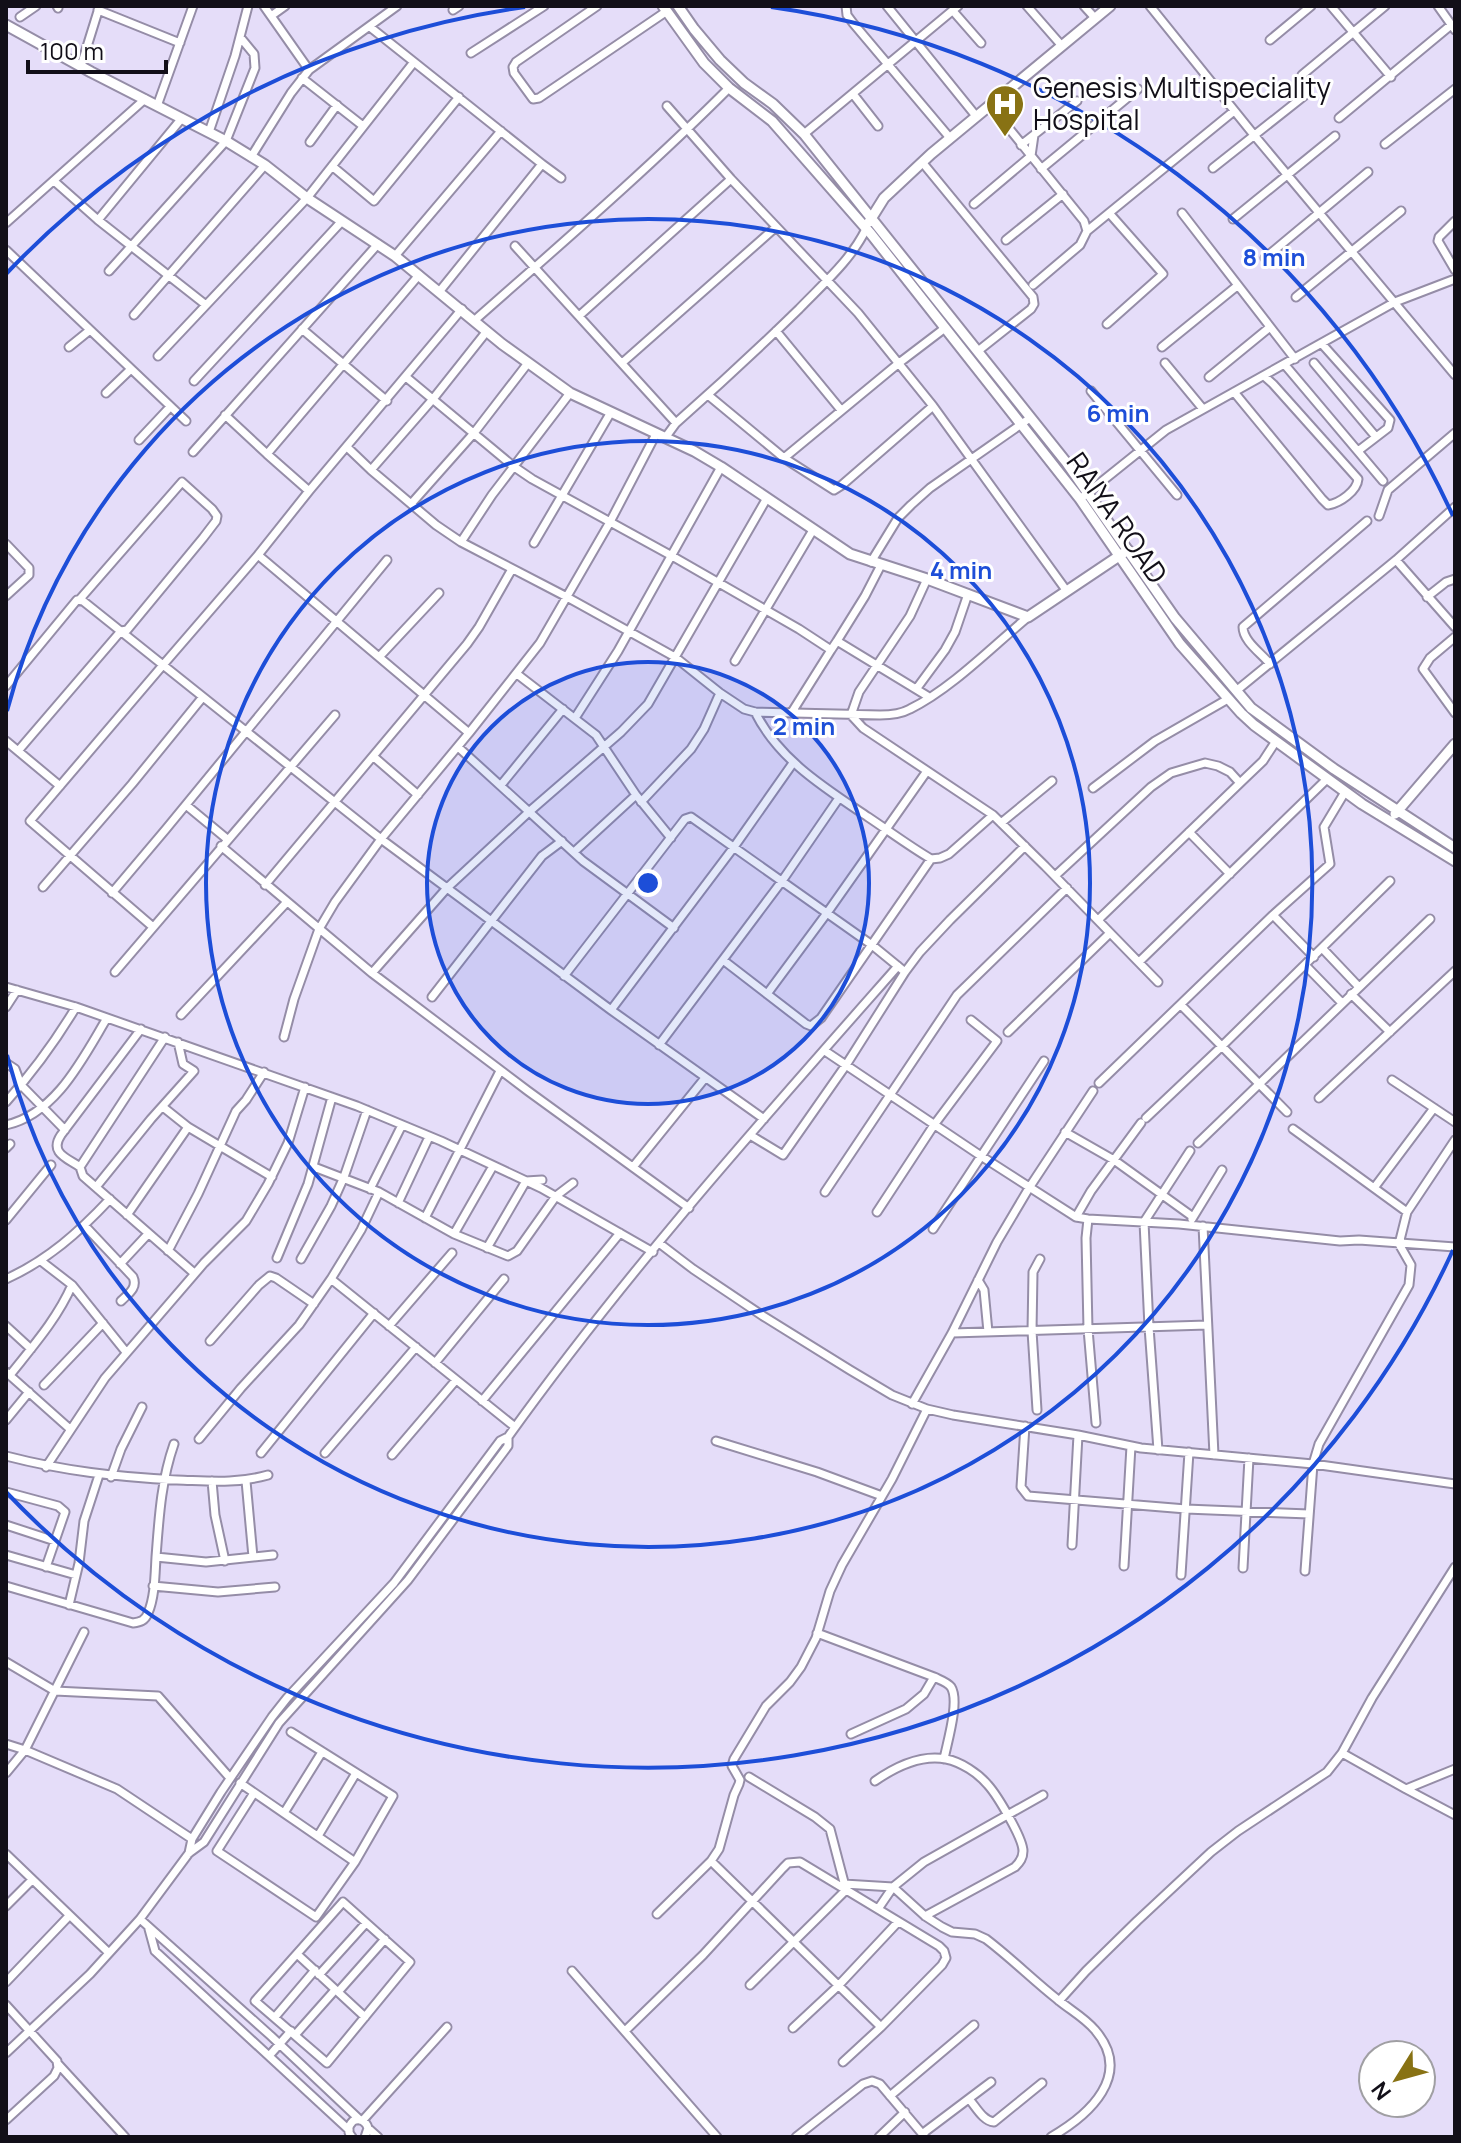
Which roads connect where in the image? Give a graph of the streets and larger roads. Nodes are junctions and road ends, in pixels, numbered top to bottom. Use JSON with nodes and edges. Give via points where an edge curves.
{"nodes":[{"id":1,"x":36,"y":6,"type":"edge"},
{"id":2,"x":193,"y":6,"type":"edge"},
{"id":3,"x":248,"y":6,"type":"edge"},
{"id":4,"x":264,"y":6,"type":"edge"},
{"id":5,"x":285,"y":6,"type":"edge"},
{"id":6,"x":397,"y":6,"type":"edge"},
{"id":7,"x":544,"y":6,"type":"edge"},
{"id":8,"x":597,"y":6,"type":"edge"},
{"id":9,"x":678,"y":6,"type":"edge"},
{"id":10,"x":846,"y":6,"type":"edge"},
{"id":11,"x":887,"y":6,"type":"edge"},
{"id":12,"x":1027,"y":6,"type":"edge"},
{"id":13,"x":1084,"y":6,"type":"edge"},
{"id":14,"x":1110,"y":6,"type":"edge"},
{"id":15,"x":1150,"y":6,"type":"edge"},
{"id":16,"x":1311,"y":6,"type":"edge"},
{"id":17,"x":1331,"y":6,"type":"edge"},
{"id":18,"x":1385,"y":6,"type":"edge"},
{"id":19,"x":1438,"y":6,"type":"edge"},
{"id":20,"x":99,"y":8,"type":"edge"},
{"id":21,"x":956,"y":8,"type":"edge"},
{"id":22,"x":665,"y":9,"type":"edge"},
{"id":23,"x":271,"y":16,"type":"junction"},
{"id":24,"x":20,"y":17,"type":"dead end"},
{"id":25,"x":1095,"y":18,"type":"junction"},
{"id":26,"x":6,"y":25,"type":"edge"},
{"id":27,"x":370,"y":27,"type":"junction"},
{"id":28,"x":1453,"y":28,"type":"edge"},
{"id":29,"x":1353,"y":31,"type":"junction"},
{"id":30,"x":240,"y":37,"type":"junction"},
{"id":31,"x":916,"y":40,"type":"junction"},
{"id":32,"x":1270,"y":40,"type":"dead end"},
{"id":33,"x":180,"y":43,"type":"junction"},
{"id":34,"x":981,"y":43,"type":"dead end"},
{"id":35,"x":1062,"y":46,"type":"junction"},
{"id":36,"x":471,"y":53,"type":"dead end"},
{"id":37,"x":414,"y":62,"type":"junction"},
{"id":38,"x":887,"y":65,"type":"junction"},
{"id":39,"x":81,"y":66,"type":"junction"},
{"id":40,"x":309,"y":70,"type":"junction"},
{"id":41,"x":1302,"y":75,"type":"dead end"},
{"id":42,"x":1391,"y":77,"type":"junction"},
{"id":43,"x":302,"y":78,"type":"junction"},
{"id":44,"x":738,"y":78,"type":"junction"},
{"id":45,"x":729,"y":88,"type":"junction"},
{"id":46,"x":1138,"y":89,"type":"dead end"},
{"id":47,"x":1455,"y":89,"type":"edge"},
{"id":48,"x":853,"y":94,"type":"junction"},
{"id":49,"x":1304,"y":96,"type":"dead end"},
{"id":50,"x":459,"y":97,"type":"junction"},
{"id":51,"x":145,"y":99,"type":"junction"},
{"id":52,"x":1077,"y":101,"type":"dead end"},
{"id":53,"x":966,"y":102,"type":"junction"},
{"id":54,"x":337,"y":105,"type":"junction"},
{"id":55,"x":157,"y":106,"type":"junction"},
{"id":56,"x":667,"y":106,"type":"dead end"},
{"id":57,"x":988,"y":107,"type":"junction"},
{"id":58,"x":1234,"y":111,"type":"junction"},
{"id":59,"x":976,"y":116,"type":"junction"},
{"id":60,"x":182,"y":118,"type":"junction"},
{"id":61,"x":1339,"y":118,"type":"dead end"},
{"id":62,"x":363,"y":126,"type":"junction"},
{"id":63,"x":878,"y":126,"type":"dead end"},
{"id":64,"x":688,"y":129,"type":"junction"},
{"id":65,"x":501,"y":131,"type":"junction"},
{"id":66,"x":209,"y":132,"type":"junction"},
{"id":67,"x":804,"y":134,"type":"junction"},
{"id":68,"x":1034,"y":135,"type":"junction"},
{"id":69,"x":1254,"y":135,"type":"junction"},
{"id":70,"x":1335,"y":136,"type":"dead end"},
{"id":71,"x":950,"y":138,"type":"junction"},
{"id":72,"x":226,"y":141,"type":"junction"},
{"id":73,"x":310,"y":142,"type":"dead end"},
{"id":74,"x":1385,"y":144,"type":"dead end"},
{"id":75,"x":1021,"y":145,"type":"junction"},
{"id":76,"x":1031,"y":156,"type":"junction"},
{"id":77,"x":251,"y":157,"type":"junction"},
{"id":78,"x":922,"y":162,"type":"junction"},
{"id":79,"x":542,"y":164,"type":"junction"},
{"id":80,"x":265,"y":165,"type":"junction"},
{"id":81,"x":332,"y":166,"type":"junction"},
{"id":82,"x":1213,"y":168,"type":"dead end"},
{"id":83,"x":1041,"y":169,"type":"junction"},
{"id":84,"x":1368,"y":172,"type":"dead end"},
{"id":85,"x":1287,"y":175,"type":"junction"},
{"id":86,"x":561,"y":178,"type":"dead end"},
{"id":87,"x":731,"y":179,"type":"junction"},
{"id":88,"x":54,"y":181,"type":"junction"},
{"id":89,"x":1063,"y":194,"type":"junction"},
{"id":90,"x":307,"y":198,"type":"junction"},
{"id":91,"x":974,"y":204,"type":"dead end"},
{"id":92,"x":1401,"y":211,"type":"dead end"},
{"id":93,"x":1319,"y":212,"type":"junction"},
{"id":94,"x":1182,"y":213,"type":"dead end"},
{"id":95,"x":1110,"y":214,"type":"junction"},
{"id":96,"x":871,"y":218,"type":"junction"},
{"id":97,"x":1233,"y":219,"type":"dead end"},
{"id":98,"x":98,"y":220,"type":"junction"},
{"id":99,"x":342,"y":221,"type":"junction"},
{"id":100,"x":1455,"y":221,"type":"edge"},
{"id":101,"x":6,"y":223,"type":"edge"},
{"id":102,"x":776,"y":227,"type":"junction"},
{"id":103,"x":866,"y":229,"type":"junction"},
{"id":104,"x":1087,"y":231,"type":"junction"},
{"id":105,"x":1006,"y":240,"type":"dead end"},
{"id":106,"x":378,"y":244,"type":"junction"},
{"id":107,"x":515,"y":246,"type":"dead end"},
{"id":108,"x":131,"y":247,"type":"junction"},
{"id":109,"x":6,"y":250,"type":"edge"},
{"id":110,"x":1352,"y":251,"type":"junction"},
{"id":111,"x":395,"y":256,"type":"junction"},
{"id":112,"x":1265,"y":258,"type":"dead end"},
{"id":113,"x":535,"y":268,"type":"junction"},
{"id":114,"x":1455,"y":270,"type":"edge"},
{"id":115,"x":109,"y":271,"type":"dead end"},
{"id":116,"x":167,"y":275,"type":"junction"},
{"id":117,"x":419,"y":275,"type":"junction"},
{"id":118,"x":1455,"y":279,"type":"edge"},
{"id":119,"x":828,"y":280,"type":"junction"},
{"id":120,"x":1033,"y":285,"type":"dead end"},
{"id":121,"x":1237,"y":286,"type":"junction"},
{"id":122,"x":439,"y":292,"type":"junction"},
{"id":123,"x":1296,"y":297,"type":"dead end"},
{"id":124,"x":1395,"y":302,"type":"junction"},
{"id":125,"x":206,"y":305,"type":"junction"},
{"id":126,"x":462,"y":309,"type":"junction"},
{"id":127,"x":134,"y":315,"type":"dead end"},
{"id":128,"x":579,"y":316,"type":"junction"},
{"id":129,"x":475,"y":320,"type":"junction"},
{"id":130,"x":1107,"y":324,"type":"dead end"},
{"id":131,"x":1270,"y":327,"type":"junction"},
{"id":132,"x":945,"y":328,"type":"junction"},
{"id":133,"x":302,"y":329,"type":"junction"},
{"id":134,"x":90,"y":330,"type":"junction"},
{"id":135,"x":487,"y":331,"type":"junction"},
{"id":136,"x":776,"y":331,"type":"junction"},
{"id":137,"x":1322,"y":344,"type":"junction"},
{"id":138,"x":69,"y":347,"type":"dead end"},
{"id":139,"x":1162,"y":347,"type":"dead end"},
{"id":140,"x":978,"y":351,"type":"junction"},
{"id":141,"x":158,"y":356,"type":"dead end"},
{"id":142,"x":1295,"y":359,"type":"junction"},
{"id":143,"x":528,"y":363,"type":"junction"},
{"id":144,"x":622,"y":363,"type":"junction"},
{"id":145,"x":899,"y":363,"type":"junction"},
{"id":146,"x":1165,"y":363,"type":"dead end"},
{"id":147,"x":1314,"y":363,"type":"dead end"},
{"id":148,"x":343,"y":364,"type":"junction"},
{"id":149,"x":1285,"y":365,"type":"junction"},
{"id":150,"x":131,"y":369,"type":"junction"},
{"id":151,"x":1455,"y":375,"type":"edge"},
{"id":152,"x":1264,"y":376,"type":"junction"},
{"id":153,"x":406,"y":377,"type":"junction"},
{"id":154,"x":1209,"y":377,"type":"dead end"},
{"id":155,"x":194,"y":381,"type":"dead end"},
{"id":156,"x":1091,"y":391,"type":"dead end"},
{"id":157,"x":1234,"y":392,"type":"junction"},
{"id":158,"x":106,"y":393,"type":"dead end"},
{"id":159,"x":570,"y":393,"type":"junction"},
{"id":160,"x":708,"y":395,"type":"junction"},
{"id":161,"x":433,"y":399,"type":"junction"},
{"id":162,"x":387,"y":401,"type":"junction"},
{"id":163,"x":933,"y":406,"type":"junction"},
{"id":164,"x":170,"y":407,"type":"junction"},
{"id":165,"x":1203,"y":409,"type":"junction"},
{"id":166,"x":841,"y":410,"type":"junction"},
{"id":167,"x":611,"y":412,"type":"junction"},
{"id":168,"x":225,"y":415,"type":"junction"},
{"id":169,"x":1030,"y":418,"type":"junction"},
{"id":170,"x":186,"y":421,"type":"dead end"},
{"id":171,"x":676,"y":423,"type":"junction"},
{"id":172,"x":1021,"y":424,"type":"junction"},
{"id":173,"x":474,"y":433,"type":"junction"},
{"id":174,"x":1455,"y":433,"type":"edge"},
{"id":175,"x":661,"y":436,"type":"junction"},
{"id":176,"x":1376,"y":437,"type":"junction"},
{"id":177,"x":139,"y":440,"type":"dead end"},
{"id":178,"x":348,"y":448,"type":"junction"},
{"id":179,"x":1140,"y":449,"type":"junction"},
{"id":180,"x":1358,"y":451,"type":"junction"},
{"id":181,"x":193,"y":452,"type":"dead end"},
{"id":182,"x":267,"y":454,"type":"junction"},
{"id":183,"x":784,"y":458,"type":"junction"},
{"id":184,"x":971,"y":459,"type":"junction"},
{"id":185,"x":513,"y":466,"type":"junction"},
{"id":186,"x":721,"y":467,"type":"junction"},
{"id":187,"x":371,"y":470,"type":"junction"},
{"id":188,"x":1383,"y":481,"type":"dead end"},
{"id":189,"x":309,"y":491,"type":"junction"},
{"id":190,"x":561,"y":495,"type":"junction"},
{"id":191,"x":1177,"y":495,"type":"dead end"},
{"id":192,"x":1084,"y":496,"type":"junction"},
{"id":193,"x":767,"y":498,"type":"junction"},
{"id":194,"x":411,"y":504,"type":"junction"},
{"id":195,"x":1455,"y":507,"type":"edge"},
{"id":196,"x":1379,"y":516,"type":"dead end"},
{"id":197,"x":1367,"y":521,"type":"dead end"},
{"id":198,"x":610,"y":522,"type":"junction"},
{"id":199,"x":813,"y":530,"type":"junction"},
{"id":200,"x":461,"y":542,"type":"junction"},
{"id":201,"x":534,"y":543,"type":"dead end"},
{"id":202,"x":6,"y":544,"type":"edge"},
{"id":203,"x":1128,"y":550,"type":"junction"},
{"id":204,"x":258,"y":555,"type":"junction"},
{"id":205,"x":672,"y":556,"type":"junction"},
{"id":206,"x":1119,"y":556,"type":"junction"},
{"id":207,"x":387,"y":560,"type":"dead end"},
{"id":208,"x":1396,"y":560,"type":"junction"},
{"id":209,"x":876,"y":564,"type":"junction"},
{"id":210,"x":512,"y":569,"type":"junction"},
{"id":211,"x":927,"y":579,"type":"junction"},
{"id":212,"x":1455,"y":579,"type":"edge"},
{"id":213,"x":718,"y":584,"type":"junction"},
{"id":214,"x":1066,"y":590,"type":"junction"},
{"id":215,"x":439,"y":593,"type":"dead end"},
{"id":216,"x":968,"y":594,"type":"junction"},
{"id":217,"x":6,"y":596,"type":"edge"},
{"id":218,"x":565,"y":596,"type":"junction"},
{"id":219,"x":1427,"y":597,"type":"junction"},
{"id":220,"x":80,"y":599,"type":"junction"},
{"id":221,"x":766,"y":611,"type":"junction"},
{"id":222,"x":1028,"y":617,"type":"junction"},
{"id":223,"x":336,"y":622,"type":"junction"},
{"id":224,"x":1455,"y":627,"type":"edge"},
{"id":225,"x":121,"y":631,"type":"junction"},
{"id":226,"x":629,"y":631,"type":"junction"},
{"id":227,"x":1455,"y":637,"type":"edge"},
{"id":228,"x":837,"y":641,"type":"junction"},
{"id":229,"x":831,"y":650,"type":"junction"},
{"id":230,"x":380,"y":656,"type":"junction"},
{"id":231,"x":675,"y":657,"type":"junction"},
{"id":232,"x":735,"y":661,"type":"dead end"},
{"id":233,"x":1270,"y":664,"type":"junction"},
{"id":234,"x":163,"y":665,"type":"junction"},
{"id":235,"x":878,"y":665,"type":"junction"},
{"id":236,"x":517,"y":674,"type":"junction"},
{"id":237,"x":6,"y":686,"type":"edge"},
{"id":238,"x":917,"y":688,"type":"junction"},
{"id":239,"x":1236,"y":691,"type":"junction"},
{"id":240,"x":720,"y":693,"type":"junction"},
{"id":241,"x":424,"y":695,"type":"junction"},
{"id":242,"x":929,"y":697,"type":"junction"},
{"id":243,"x":202,"y":698,"type":"junction"},
{"id":244,"x":1228,"y":699,"type":"junction"},
{"id":245,"x":563,"y":709,"type":"junction"},
{"id":246,"x":755,"y":712,"type":"junction"},
{"id":247,"x":792,"y":712,"type":"junction"},
{"id":248,"x":1455,"y":713,"type":"edge"},
{"id":249,"x":335,"y":715,"type":"dead end"},
{"id":250,"x":851,"y":715,"type":"junction"},
{"id":251,"x":575,"y":718,"type":"junction"},
{"id":252,"x":246,"y":732,"type":"junction"},
{"id":253,"x":469,"y":733,"type":"junction"},
{"id":254,"x":6,"y":741,"type":"edge"},
{"id":255,"x":1276,"y":741,"type":"junction"},
{"id":256,"x":1455,"y":744,"type":"edge"},
{"id":257,"x":604,"y":745,"type":"junction"},
{"id":258,"x":458,"y":747,"type":"junction"},
{"id":259,"x":18,"y":751,"type":"junction"},
{"id":260,"x":374,"y":757,"type":"junction"},
{"id":261,"x":793,"y":763,"type":"junction"},
{"id":262,"x":290,"y":768,"type":"junction"},
{"id":263,"x":927,"y":771,"type":"junction"},
{"id":264,"x":1327,"y":779,"type":"junction"},
{"id":265,"x":1052,"y":781,"type":"dead end"},
{"id":266,"x":1240,"y":783,"type":"junction"},
{"id":267,"x":501,"y":785,"type":"junction"},
{"id":268,"x":60,"y":786,"type":"junction"},
{"id":269,"x":1093,"y":788,"type":"dead end"},
{"id":270,"x":1345,"y":792,"type":"junction"},
{"id":271,"x":418,"y":795,"type":"junction"},
{"id":272,"x":839,"y":798,"type":"junction"},
{"id":273,"x":638,"y":799,"type":"junction"},
{"id":274,"x":334,"y":803,"type":"junction"},
{"id":275,"x":186,"y":805,"type":"junction"},
{"id":276,"x":530,"y":811,"type":"junction"},
{"id":277,"x":1396,"y":811,"type":"junction"},
{"id":278,"x":993,"y":815,"type":"junction"},
{"id":279,"x":1390,"y":822,"type":"junction"},
{"id":280,"x":1001,"y":823,"type":"junction"},
{"id":281,"x":886,"y":829,"type":"junction"},
{"id":282,"x":1189,"y":832,"type":"junction"},
{"id":283,"x":671,"y":838,"type":"junction"},
{"id":284,"x":227,"y":839,"type":"junction"},
{"id":285,"x":381,"y":839,"type":"junction"},
{"id":286,"x":562,"y":841,"type":"junction"},
{"id":287,"x":221,"y":846,"type":"junction"},
{"id":288,"x":1025,"y":846,"type":"junction"},
{"id":289,"x":734,"y":847,"type":"junction"},
{"id":290,"x":1455,"y":848,"type":"edge"},
{"id":291,"x":574,"y":852,"type":"junction"},
{"id":292,"x":69,"y":857,"type":"junction"},
{"id":293,"x":931,"y":859,"type":"junction"},
{"id":294,"x":1455,"y":861,"type":"edge"},
{"id":295,"x":1230,"y":874,"type":"junction"},
{"id":296,"x":1055,"y":876,"type":"junction"},
{"id":297,"x":782,"y":881,"type":"junction"},
{"id":298,"x":1390,"y":881,"type":"dead end"},
{"id":299,"x":265,"y":885,"type":"junction"},
{"id":300,"x":43,"y":887,"type":"dead end"},
{"id":301,"x":447,"y":888,"type":"junction"},
{"id":302,"x":1067,"y":888,"type":"junction"},
{"id":303,"x":112,"y":893,"type":"junction"},
{"id":304,"x":627,"y":894,"type":"junction"},
{"id":305,"x":286,"y":903,"type":"junction"},
{"id":306,"x":827,"y":913,"type":"junction"},
{"id":307,"x":1273,"y":915,"type":"junction"},
{"id":308,"x":1430,"y":919,"type":"dead end"},
{"id":309,"x":1098,"y":920,"type":"junction"},
{"id":310,"x":490,"y":921,"type":"junction"},
{"id":311,"x":153,"y":927,"type":"junction"},
{"id":312,"x":674,"y":928,"type":"junction"},
{"id":313,"x":319,"y":929,"type":"junction"},
{"id":314,"x":1110,"y":933,"type":"junction"},
{"id":315,"x":872,"y":945,"type":"junction"},
{"id":316,"x":1322,"y":948,"type":"junction"},
{"id":317,"x":1314,"y":957,"type":"junction"},
{"id":318,"x":723,"y":960,"type":"junction"},
{"id":319,"x":1139,"y":962,"type":"junction"},
{"id":320,"x":1305,"y":965,"type":"junction"},
{"id":321,"x":898,"y":966,"type":"junction"},
{"id":322,"x":1455,"y":971,"type":"edge"},
{"id":323,"x":115,"y":972,"type":"dead end"},
{"id":324,"x":905,"y":972,"type":"junction"},
{"id":325,"x":372,"y":973,"type":"junction"},
{"id":326,"x":564,"y":976,"type":"junction"},
{"id":327,"x":1158,"y":982,"type":"dead end"},
{"id":328,"x":1358,"y":986,"type":"junction"},
{"id":329,"x":6,"y":987,"type":"edge"},
{"id":330,"x":17,"y":990,"type":"junction"},
{"id":331,"x":767,"y":994,"type":"junction"},
{"id":332,"x":1351,"y":994,"type":"junction"},
{"id":333,"x":432,"y":997,"type":"dead end"},
{"id":334,"x":1342,"y":1003,"type":"junction"},
{"id":335,"x":1181,"y":1005,"type":"junction"},
{"id":336,"x":6,"y":1007,"type":"edge"},
{"id":337,"x":76,"y":1007,"type":"junction"},
{"id":338,"x":611,"y":1010,"type":"junction"},
{"id":339,"x":181,"y":1015,"type":"dead end"},
{"id":340,"x":107,"y":1018,"type":"junction"},
{"id":341,"x":971,"y":1020,"type":"dead end"},
{"id":342,"x":141,"y":1029,"type":"junction"},
{"id":343,"x":1008,"y":1032,"type":"dead end"},
{"id":344,"x":1390,"y":1032,"type":"junction"},
{"id":345,"x":165,"y":1037,"type":"junction"},
{"id":346,"x":284,"y":1037,"type":"dead end"},
{"id":347,"x":178,"y":1042,"type":"junction"},
{"id":348,"x":659,"y":1045,"type":"junction"},
{"id":349,"x":1221,"y":1047,"type":"junction"},
{"id":350,"x":825,"y":1051,"type":"junction"},
{"id":351,"x":1044,"y":1061,"type":"dead end"},
{"id":352,"x":6,"y":1063,"type":"edge"},
{"id":353,"x":846,"y":1065,"type":"junction"},
{"id":354,"x":500,"y":1071,"type":"junction"},
{"id":355,"x":264,"y":1072,"type":"junction"},
{"id":356,"x":705,"y":1078,"type":"junction"},
{"id":357,"x":1392,"y":1080,"type":"dead end"},
{"id":358,"x":1099,"y":1083,"type":"dead end"},
{"id":359,"x":21,"y":1085,"type":"junction"},
{"id":360,"x":1261,"y":1085,"type":"junction"},
{"id":361,"x":305,"y":1087,"type":"junction"},
{"id":362,"x":1093,"y":1091,"type":"dead end"},
{"id":363,"x":889,"y":1095,"type":"junction"},
{"id":364,"x":332,"y":1097,"type":"junction"},
{"id":365,"x":1319,"y":1098,"type":"dead end"},
{"id":366,"x":6,"y":1102,"type":"edge"},
{"id":367,"x":163,"y":1107,"type":"junction"},
{"id":368,"x":42,"y":1108,"type":"junction"},
{"id":369,"x":1434,"y":1108,"type":"junction"},
{"id":370,"x":367,"y":1110,"type":"junction"},
{"id":371,"x":1287,"y":1112,"type":"dead end"},
{"id":372,"x":764,"y":1119,"type":"junction"},
{"id":373,"x":1455,"y":1122,"type":"edge"},
{"id":374,"x":6,"y":1125,"type":"edge"},
{"id":375,"x":402,"y":1125,"type":"junction"},
{"id":376,"x":934,"y":1125,"type":"junction"},
{"id":377,"x":188,"y":1127,"type":"junction"},
{"id":378,"x":1293,"y":1129,"type":"dead end"},
{"id":379,"x":65,"y":1130,"type":"junction"},
{"id":380,"x":1065,"y":1132,"type":"junction"},
{"id":381,"x":750,"y":1135,"type":"junction"},
{"id":382,"x":429,"y":1137,"type":"junction"},
{"id":383,"x":1455,"y":1140,"type":"edge"},
{"id":384,"x":1198,"y":1143,"type":"dead end"},
{"id":385,"x":220,"y":1147,"type":"junction"},
{"id":386,"x":460,"y":1151,"type":"junction"},
{"id":387,"x":1190,"y":1151,"type":"dead end"},
{"id":388,"x":981,"y":1156,"type":"junction"},
{"id":389,"x":1114,"y":1160,"type":"junction"},
{"id":390,"x":51,"y":1165,"type":"dead end"},
{"id":391,"x":493,"y":1166,"type":"junction"},
{"id":392,"x":80,"y":1167,"type":"junction"},
{"id":393,"x":314,"y":1167,"type":"junction"},
{"id":394,"x":633,"y":1167,"type":"junction"},
{"id":395,"x":1222,"y":1170,"type":"dead end"},
{"id":396,"x":272,"y":1177,"type":"junction"},
{"id":397,"x":344,"y":1177,"type":"junction"},
{"id":398,"x":542,"y":1180,"type":"dead end"},
{"id":399,"x":526,"y":1181,"type":"junction"},
{"id":400,"x":573,"y":1183,"type":"dead end"},
{"id":401,"x":96,"y":1187,"type":"junction"},
{"id":402,"x":1029,"y":1188,"type":"junction"},
{"id":403,"x":1374,"y":1188,"type":"junction"},
{"id":404,"x":370,"y":1189,"type":"junction"},
{"id":405,"x":379,"y":1192,"type":"junction"},
{"id":406,"x":825,"y":1192,"type":"dead end"},
{"id":407,"x":1162,"y":1194,"type":"junction"},
{"id":408,"x":556,"y":1196,"type":"junction"},
{"id":409,"x":110,"y":1199,"type":"junction"},
{"id":410,"x":398,"y":1203,"type":"junction"},
{"id":411,"x":689,"y":1208,"type":"junction"},
{"id":412,"x":877,"y":1212,"type":"dead end"},
{"id":413,"x":1407,"y":1212,"type":"junction"},
{"id":414,"x":127,"y":1215,"type":"junction"},
{"id":415,"x":1076,"y":1217,"type":"junction"},
{"id":416,"x":425,"y":1218,"type":"junction"},
{"id":417,"x":1088,"y":1219,"type":"junction"},
{"id":418,"x":6,"y":1220,"type":"edge"},
{"id":419,"x":1191,"y":1221,"type":"junction"},
{"id":420,"x":1144,"y":1222,"type":"junction"},
{"id":421,"x":85,"y":1226,"type":"junction"},
{"id":422,"x":1203,"y":1226,"type":"junction"},
{"id":423,"x":933,"y":1229,"type":"dead end"},
{"id":424,"x":620,"y":1233,"type":"junction"},
{"id":425,"x":148,"y":1234,"type":"junction"},
{"id":426,"x":454,"y":1234,"type":"junction"},
{"id":427,"x":659,"y":1243,"type":"junction"},
{"id":428,"x":1399,"y":1244,"type":"junction"},
{"id":429,"x":1455,"y":1247,"type":"edge"},
{"id":430,"x":487,"y":1248,"type":"junction"},
{"id":431,"x":168,"y":1251,"type":"junction"},
{"id":432,"x":653,"y":1252,"type":"junction"},
{"id":433,"x":452,"y":1253,"type":"dead end"},
{"id":434,"x":277,"y":1258,"type":"dead end"},
{"id":435,"x":301,"y":1259,"type":"dead end"},
{"id":436,"x":1040,"y":1259,"type":"dead end"},
{"id":437,"x":41,"y":1261,"type":"junction"},
{"id":438,"x":120,"y":1264,"type":"junction"},
{"id":439,"x":194,"y":1273,"type":"junction"},
{"id":440,"x":6,"y":1279,"type":"edge"},
{"id":441,"x":331,"y":1279,"type":"junction"},
{"id":442,"x":504,"y":1279,"type":"dead end"},
{"id":443,"x":978,"y":1280,"type":"junction"},
{"id":444,"x":72,"y":1285,"type":"junction"},
{"id":445,"x":121,"y":1301,"type":"dead end"},
{"id":446,"x":314,"y":1304,"type":"junction"},
{"id":447,"x":374,"y":1313,"type":"junction"},
{"id":448,"x":103,"y":1323,"type":"junction"},
{"id":449,"x":1207,"y":1325,"type":"junction"},
{"id":450,"x":6,"y":1326,"type":"edge"},
{"id":451,"x":389,"y":1326,"type":"junction"},
{"id":452,"x":1149,"y":1327,"type":"junction"},
{"id":453,"x":1088,"y":1329,"type":"junction"},
{"id":454,"x":1032,"y":1331,"type":"junction"},
{"id":455,"x":988,"y":1332,"type":"junction"},
{"id":456,"x":952,"y":1333,"type":"junction"},
{"id":457,"x":210,"y":1341,"type":"dead end"},
{"id":458,"x":416,"y":1347,"type":"junction"},
{"id":459,"x":31,"y":1349,"type":"junction"},
{"id":460,"x":126,"y":1352,"type":"junction"},
{"id":461,"x":435,"y":1363,"type":"junction"},
{"id":462,"x":8,"y":1374,"type":"edge"},
{"id":463,"x":456,"y":1380,"type":"junction"},
{"id":464,"x":44,"y":1385,"type":"dead end"},
{"id":465,"x":29,"y":1392,"type":"junction"},
{"id":466,"x":482,"y":1401,"type":"junction"},
{"id":467,"x":912,"y":1404,"type":"junction"},
{"id":468,"x":142,"y":1407,"type":"dead end"},
{"id":469,"x":927,"y":1409,"type":"junction"},
{"id":470,"x":1037,"y":1410,"type":"dead end"},
{"id":471,"x":6,"y":1420,"type":"edge"},
{"id":472,"x":1096,"y":1423,"type":"dead end"},
{"id":473,"x":1025,"y":1426,"type":"junction"},
{"id":474,"x":515,"y":1427,"type":"junction"},
{"id":475,"x":70,"y":1429,"type":"junction"},
{"id":476,"x":1078,"y":1435,"type":"junction"},
{"id":477,"x":508,"y":1437,"type":"junction"},
{"id":478,"x":199,"y":1439,"type":"dead end"},
{"id":479,"x":716,"y":1441,"type":"dead end"},
{"id":480,"x":174,"y":1444,"type":"dead end"},
{"id":481,"x":1131,"y":1446,"type":"junction"},
{"id":482,"x":1158,"y":1450,"type":"junction"},
{"id":483,"x":1189,"y":1452,"type":"junction"},
{"id":484,"x":261,"y":1453,"type":"dead end"},
{"id":485,"x":325,"y":1453,"type":"dead end"},
{"id":486,"x":392,"y":1455,"type":"dead end"},
{"id":487,"x":1214,"y":1455,"type":"junction"},
{"id":488,"x":6,"y":1456,"type":"edge"},
{"id":489,"x":1249,"y":1458,"type":"junction"},
{"id":490,"x":1313,"y":1464,"type":"junction"},
{"id":491,"x":46,"y":1467,"type":"junction"},
{"id":492,"x":99,"y":1475,"type":"junction"},
{"id":493,"x":268,"y":1475,"type":"dead end"},
{"id":494,"x":111,"y":1477,"type":"junction"},
{"id":495,"x":163,"y":1479,"type":"junction"},
{"id":496,"x":212,"y":1481,"type":"junction"},
{"id":497,"x":246,"y":1481,"type":"junction"},
{"id":498,"x":1455,"y":1484,"type":"edge"},
{"id":499,"x":6,"y":1492,"type":"edge"},
{"id":500,"x":882,"y":1496,"type":"junction"},
{"id":501,"x":1074,"y":1499,"type":"junction"},
{"id":502,"x":1127,"y":1504,"type":"junction"},
{"id":503,"x":1186,"y":1509,"type":"junction"},
{"id":504,"x":1246,"y":1512,"type":"junction"},
{"id":505,"x":1309,"y":1514,"type":"junction"},
{"id":506,"x":6,"y":1525,"type":"edge"},
{"id":507,"x":55,"y":1541,"type":"junction"},
{"id":508,"x":1072,"y":1545,"type":"dead end"},
{"id":509,"x":6,"y":1555,"type":"edge"},
{"id":510,"x":273,"y":1555,"type":"dead end"},
{"id":511,"x":156,"y":1557,"type":"junction"},
{"id":512,"x":253,"y":1557,"type":"junction"},
{"id":513,"x":225,"y":1561,"type":"junction"},
{"id":514,"x":1124,"y":1566,"type":"dead end"},
{"id":515,"x":46,"y":1567,"type":"junction"},
{"id":516,"x":1455,"y":1567,"type":"edge"},
{"id":517,"x":1243,"y":1568,"type":"dead end"},
{"id":518,"x":1305,"y":1571,"type":"dead end"},
{"id":519,"x":76,"y":1575,"type":"junction"},
{"id":520,"x":1181,"y":1575,"type":"dead end"},
{"id":521,"x":6,"y":1586,"type":"edge"},
{"id":522,"x":153,"y":1586,"type":"junction"},
{"id":523,"x":275,"y":1587,"type":"dead end"},
{"id":524,"x":69,"y":1605,"type":"junction"},
{"id":525,"x":141,"y":1622,"type":"junction"},
{"id":526,"x":151,"y":1623,"type":"dead end"},
{"id":527,"x":84,"y":1632,"type":"dead end"},
{"id":528,"x":817,"y":1633,"type":"junction"},
{"id":529,"x":6,"y":1662,"type":"edge"},
{"id":530,"x":934,"y":1677,"type":"junction"},
{"id":531,"x":55,"y":1691,"type":"junction"},
{"id":532,"x":291,"y":1732,"type":"dead end"},
{"id":533,"x":851,"y":1734,"type":"dead end"},
{"id":534,"x":6,"y":1744,"type":"edge"},
{"id":535,"x":25,"y":1750,"type":"junction"},
{"id":536,"x":322,"y":1752,"type":"junction"},
{"id":537,"x":1342,"y":1753,"type":"junction"},
{"id":538,"x":944,"y":1759,"type":"junction"},
{"id":539,"x":1455,"y":1769,"type":"edge"},
{"id":540,"x":6,"y":1773,"type":"edge"},
{"id":541,"x":356,"y":1773,"type":"junction"},
{"id":542,"x":749,"y":1777,"type":"dead end"},
{"id":543,"x":230,"y":1778,"type":"junction"},
{"id":544,"x":875,"y":1781,"type":"dead end"},
{"id":545,"x":240,"y":1783,"type":"junction"},
{"id":546,"x":1406,"y":1789,"type":"junction"},
{"id":547,"x":254,"y":1793,"type":"junction"},
{"id":548,"x":1043,"y":1795,"type":"dead end"},
{"id":549,"x":284,"y":1813,"type":"junction"},
{"id":550,"x":1008,"y":1815,"type":"junction"},
{"id":551,"x":1455,"y":1815,"type":"edge"},
{"id":552,"x":217,"y":1822,"type":"junction"},
{"id":553,"x":230,"y":1831,"type":"junction"},
{"id":554,"x":318,"y":1836,"type":"junction"},
{"id":555,"x":192,"y":1839,"type":"junction"},
{"id":556,"x":189,"y":1853,"type":"junction"},
{"id":557,"x":6,"y":1854,"type":"edge"},
{"id":558,"x":711,"y":1861,"type":"junction"},
{"id":559,"x":355,"y":1862,"type":"junction"},
{"id":560,"x":32,"y":1880,"type":"junction"},
{"id":561,"x":845,"y":1887,"type":"junction"},
{"id":562,"x":893,"y":1887,"type":"junction"},
{"id":563,"x":751,"y":1900,"type":"junction"},
{"id":564,"x":6,"y":1906,"type":"edge"},
{"id":565,"x":878,"y":1909,"type":"junction"},
{"id":566,"x":657,"y":1914,"type":"dead end"},
{"id":567,"x":69,"y":1916,"type":"junction"},
{"id":568,"x":925,"y":1916,"type":"junction"},
{"id":569,"x":140,"y":1919,"type":"junction"},
{"id":570,"x":898,"y":1922,"type":"junction"},
{"id":571,"x":366,"y":1923,"type":"junction"},
{"id":572,"x":149,"y":1926,"type":"junction"},
{"id":573,"x":385,"y":1939,"type":"junction"},
{"id":574,"x":793,"y":1942,"type":"junction"},
{"id":575,"x":109,"y":1953,"type":"junction"},
{"id":576,"x":297,"y":1954,"type":"junction"},
{"id":577,"x":572,"y":1971,"type":"dead end"},
{"id":578,"x":317,"y":1972,"type":"junction"},
{"id":579,"x":6,"y":1982,"type":"edge"},
{"id":580,"x":750,"y":1985,"type":"dead end"},
{"id":581,"x":838,"y":1986,"type":"junction"},
{"id":582,"x":337,"y":1991,"type":"junction"},
{"id":583,"x":1059,"y":2001,"type":"junction"},
{"id":584,"x":6,"y":2005,"type":"edge"},
{"id":585,"x":239,"y":2007,"type":"junction"},
{"id":586,"x":275,"y":2017,"type":"junction"},
{"id":587,"x":365,"y":2017,"type":"junction"},
{"id":588,"x":228,"y":2019,"type":"junction"},
{"id":589,"x":282,"y":2023,"type":"junction"},
{"id":590,"x":974,"y":2025,"type":"dead end"},
{"id":591,"x":447,"y":2027,"type":"dead end"},
{"id":592,"x":881,"y":2027,"type":"junction"},
{"id":593,"x":793,"y":2028,"type":"dead end"},
{"id":594,"x":30,"y":2031,"type":"junction"},
{"id":595,"x":625,"y":2031,"type":"junction"},
{"id":596,"x":293,"y":2033,"type":"junction"},
{"id":597,"x":271,"y":2036,"type":"junction"},
{"id":598,"x":280,"y":2044,"type":"junction"},
{"id":599,"x":260,"y":2047,"type":"junction"},
{"id":600,"x":6,"y":2053,"type":"edge"},
{"id":601,"x":269,"y":2056,"type":"junction"},
{"id":602,"x":843,"y":2062,"type":"dead end"},
{"id":603,"x":58,"y":2063,"type":"junction"},
{"id":604,"x":991,"y":2082,"type":"dead end"},
{"id":605,"x":1042,"y":2083,"type":"dead end"},
{"id":606,"x":890,"y":2096,"type":"junction"},
{"id":607,"x":969,"y":2099,"type":"junction"},
{"id":608,"x":905,"y":2112,"type":"junction"},
{"id":609,"x":6,"y":2120,"type":"edge"},
{"id":610,"x":364,"y":2123,"type":"junction"},
{"id":611,"x":351,"y":2135,"type":"edge"},
{"id":612,"x":924,"y":2135,"type":"edge"},
{"id":613,"x":125,"y":2137,"type":"edge"},
{"id":614,"x":365,"y":2137,"type":"edge"},
{"id":615,"x":378,"y":2137,"type":"edge"},
{"id":616,"x":717,"y":2137,"type":"edge"},
{"id":617,"x":796,"y":2137,"type":"edge"},
{"id":618,"x":879,"y":2137,"type":"edge"},
{"id":619,"x":1051,"y":2137,"type":"edge"}],
"edges":[{"from":1,"to":24,"type":"street"},
{"from":2,"to":33,"type":"street"},
{"from":3,"to":30,"type":"street"},
{"from":4,"to":23,"type":"street"},
{"from":5,"to":23,"type":"street"},
{"from":6,"to":27,"type":"street"},
{"from":7,"to":36,"type":"street"},
{"from":8,"to":22,"type":"street","via":[[516,62],[514,73],[533,99]]},
{"from":9,"to":44,"type":"street","name":"RAIYA ROAD"},
{"from":10,"to":38,"type":"street","via":[[847,15]]},
{"from":11,"to":31,"type":"street"},
{"from":12,"to":35,"type":"street"},
{"from":13,"to":25,"type":"street"},
{"from":14,"to":25,"type":"street"},
{"from":15,"to":58,"type":"street"},
{"from":16,"to":32,"type":"street"},
{"from":17,"to":29,"type":"street"},
{"from":18,"to":29,"type":"street"},
{"from":19,"to":28,"type":"street"},
{"from":20,"to":33,"type":"street"},
{"from":20,"to":39,"type":"street"},
{"from":21,"to":31,"type":"street"},
{"from":21,"to":34,"type":"street"},
{"from":22,"to":45,"type":"street","name":"RAIYA ROAD"},
{"from":23,"to":40,"type":"street"},
{"from":25,"to":35,"type":"street"},
{"from":26,"to":39,"type":"street"},
{"from":27,"to":37,"type":"street"},
{"from":27,"to":40,"type":"street"},
{"from":28,"to":42,"type":"street"},
{"from":29,"to":41,"type":"street"},
{"from":29,"to":42,"type":"street"},
{"from":30,"to":66,"type":"street"},
{"from":30,"to":72,"type":"street","via":[[254,54],[255,68]]},
{"from":31,"to":38,"type":"street"},
{"from":31,"to":53,"type":"street"},
{"from":33,"to":55,"type":"street"},
{"from":35,"to":57,"type":"street"},
{"from":37,"to":50,"type":"street"},
{"from":37,"to":62,"type":"street"},
{"from":38,"to":48,"type":"street"},
{"from":38,"to":71,"type":"street"},
{"from":39,"to":51,"type":"street"},
{"from":40,"to":43,"type":"street"},
{"from":42,"to":61,"type":"street"},
{"from":43,"to":54,"type":"street"},
{"from":43,"to":77,"type":"street"},
{"from":44,"to":45,"type":"street"},
{"from":44,"to":67,"type":"street","name":"RAIYA ROAD"},
{"from":45,"to":64,"type":"street"},
{"from":45,"to":103,"type":"street","name":"RAIYA ROAD","via":[[772,121]]},
{"from":46,"to":83,"type":"street"},
{"from":47,"to":74,"type":"street"},
{"from":48,"to":63,"type":"street"},
{"from":48,"to":67,"type":"street"},
{"from":49,"to":69,"type":"street"},
{"from":50,"to":65,"type":"street"},
{"from":50,"to":81,"type":"street","via":[[374,201]]},
{"from":51,"to":55,"type":"street"},
{"from":51,"to":88,"type":"street"},
{"from":52,"to":68,"type":"street"},
{"from":53,"to":57,"type":"street"},
{"from":53,"to":59,"type":"street"},
{"from":54,"to":62,"type":"street"},
{"from":54,"to":73,"type":"street"},
{"from":55,"to":60,"type":"street"},
{"from":56,"to":64,"type":"street"},
{"from":57,"to":59,"type":"street"},
{"from":57,"to":75,"type":"street"},
{"from":58,"to":69,"type":"street"},
{"from":58,"to":95,"type":"street"},
{"from":59,"to":71,"type":"street"},
{"from":60,"to":66,"type":"street"},
{"from":60,"to":98,"type":"street"},
{"from":62,"to":81,"type":"street"},
{"from":64,"to":87,"type":"street"},
{"from":64,"to":113,"type":"street"},
{"from":65,"to":79,"type":"street"},
{"from":65,"to":111,"type":"street"},
{"from":66,"to":72,"type":"street"},
{"from":67,"to":96,"type":"street","name":"RAIYA ROAD"},
{"from":68,"to":75,"type":"street"},
{"from":68,"to":76,"type":"street"},
{"from":69,"to":82,"type":"street"},
{"from":69,"to":85,"type":"street"},
{"from":70,"to":85,"type":"street"},
{"from":71,"to":78,"type":"street"},
{"from":72,"to":77,"type":"street"},
{"from":72,"to":108,"type":"street"},
{"from":75,"to":76,"type":"street"},
{"from":76,"to":83,"type":"street"},
{"from":76,"to":91,"type":"street"},
{"from":77,"to":80,"type":"street"},
{"from":78,"to":96,"type":"street"},
{"from":78,"to":140,"type":"street","via":[[1033,297],[1031,309]]},
{"from":79,"to":86,"type":"street"},
{"from":79,"to":122,"type":"street"},
{"from":80,"to":90,"type":"street"},
{"from":80,"to":116,"type":"street"},
{"from":81,"to":90,"type":"street"},
{"from":83,"to":89,"type":"street"},
{"from":84,"to":93,"type":"street"},
{"from":85,"to":93,"type":"street"},
{"from":85,"to":97,"type":"street"},
{"from":87,"to":102,"type":"street"},
{"from":87,"to":128,"type":"street"},
{"from":88,"to":98,"type":"street"},
{"from":88,"to":101,"type":"street"},
{"from":89,"to":104,"type":"street"},
{"from":89,"to":105,"type":"street"},
{"from":90,"to":99,"type":"street"},
{"from":90,"to":125,"type":"street"},
{"from":92,"to":110,"type":"street"},
{"from":93,"to":110,"type":"street"},
{"from":93,"to":112,"type":"street"},
{"from":94,"to":121,"type":"street"},
{"from":95,"to":104,"type":"street"},
{"from":95,"to":130,"type":"street","via":[[1163,274]]},
{"from":96,"to":103,"type":"street"},
{"from":96,"to":140,"type":"street","name":"RAIYA ROAD"},
{"from":98,"to":108,"type":"street"},
{"from":99,"to":106,"type":"street"},
{"from":99,"to":155,"type":"street"},
{"from":100,"to":114,"type":"street","via":[[1438,241]]},
{"from":102,"to":119,"type":"street"},
{"from":102,"to":144,"type":"street"},
{"from":103,"to":119,"type":"street"},
{"from":103,"to":132,"type":"street","name":"RAIYA ROAD"},
{"from":104,"to":120,"type":"street","via":[[1080,245]]},
{"from":106,"to":111,"type":"street"},
{"from":106,"to":133,"type":"street"},
{"from":107,"to":113,"type":"street"},
{"from":108,"to":115,"type":"street"},
{"from":108,"to":116,"type":"street"},
{"from":109,"to":134,"type":"street"},
{"from":110,"to":123,"type":"street"},
{"from":110,"to":124,"type":"street"},
{"from":111,"to":117,"type":"street"},
{"from":113,"to":128,"type":"street"},
{"from":113,"to":129,"type":"street"},
{"from":116,"to":125,"type":"street"},
{"from":116,"to":127,"type":"street"},
{"from":117,"to":122,"type":"street"},
{"from":117,"to":148,"type":"street"},
{"from":118,"to":124,"type":"street"},
{"from":119,"to":136,"type":"street"},
{"from":119,"to":145,"type":"street"},
{"from":121,"to":131,"type":"street"},
{"from":121,"to":139,"type":"street"},
{"from":122,"to":126,"type":"street"},
{"from":124,"to":137,"type":"street"},
{"from":124,"to":151,"type":"street"},
{"from":125,"to":141,"type":"street"},
{"from":126,"to":129,"type":"street"},
{"from":126,"to":153,"type":"street"},
{"from":128,"to":144,"type":"street"},
{"from":129,"to":135,"type":"street"},
{"from":131,"to":142,"type":"street"},
{"from":131,"to":154,"type":"street"},
{"from":132,"to":145,"type":"street"},
{"from":132,"to":172,"type":"street","name":"RAIYA ROAD"},
{"from":133,"to":148,"type":"street"},
{"from":133,"to":168,"type":"street"},
{"from":134,"to":138,"type":"street"},
{"from":134,"to":150,"type":"street"},
{"from":135,"to":143,"type":"street"},
{"from":135,"to":161,"type":"street"},
{"from":136,"to":160,"type":"street"},
{"from":136,"to":166,"type":"street"},
{"from":137,"to":142,"type":"street"},
{"from":137,"to":176,"type":"street","via":[[1390,420]]},
{"from":140,"to":169,"type":"street","name":"RAIYA ROAD"},
{"from":142,"to":149,"type":"street"},
{"from":143,"to":159,"type":"street"},
{"from":143,"to":173,"type":"street"},
{"from":144,"to":171,"type":"street"},
{"from":145,"to":163,"type":"street"},
{"from":145,"to":166,"type":"street"},
{"from":146,"to":165,"type":"street"},
{"from":147,"to":176,"type":"street"},
{"from":148,"to":162,"type":"street"},
{"from":148,"to":182,"type":"street"},
{"from":149,"to":152,"type":"street"},
{"from":149,"to":180,"type":"street"},
{"from":150,"to":158,"type":"street"},
{"from":150,"to":164,"type":"street"},
{"from":152,"to":157,"type":"street"},
{"from":152,"to":157,"type":"street","via":[[1358,479],[1355,489],[1335,504],[1322,499]]},
{"from":153,"to":161,"type":"street"},
{"from":153,"to":162,"type":"street"},
{"from":156,"to":179,"type":"street"},
{"from":157,"to":165,"type":"street"},
{"from":159,"to":167,"type":"street"},
{"from":159,"to":185,"type":"street"},
{"from":160,"to":171,"type":"street"},
{"from":160,"to":183,"type":"street"},
{"from":161,"to":173,"type":"street"},
{"from":161,"to":187,"type":"street"},
{"from":162,"to":178,"type":"street"},
{"from":163,"to":183,"type":"street","via":[[834,490]]},
{"from":163,"to":184,"type":"street"},
{"from":164,"to":170,"type":"street"},
{"from":164,"to":177,"type":"street"},
{"from":165,"to":179,"type":"street"},
{"from":166,"to":183,"type":"street"},
{"from":167,"to":175,"type":"street"},
{"from":167,"to":190,"type":"street"},
{"from":168,"to":181,"type":"street"},
{"from":168,"to":182,"type":"street"},
{"from":169,"to":172,"type":"street"},
{"from":169,"to":192,"type":"street","name":"RAIYA ROAD"},
{"from":171,"to":175,"type":"street"},
{"from":172,"to":184,"type":"street"},
{"from":172,"to":192,"type":"street","name":"RAIYA ROAD"},
{"from":173,"to":185,"type":"street"},
{"from":173,"to":194,"type":"street"},
{"from":174,"to":196,"type":"street","via":[[1388,490]]},
{"from":175,"to":186,"type":"street"},
{"from":175,"to":198,"type":"street"},
{"from":176,"to":180,"type":"street"},
{"from":178,"to":187,"type":"street"},
{"from":178,"to":189,"type":"street"},
{"from":179,"to":191,"type":"street"},
{"from":179,"to":192,"type":"street"},
{"from":180,"to":188,"type":"street"},
{"from":182,"to":189,"type":"street"},
{"from":184,"to":209,"type":"street","via":[[898,518]]},
{"from":184,"to":214,"type":"street"},
{"from":185,"to":190,"type":"street"},
{"from":185,"to":200,"type":"street"},
{"from":186,"to":193,"type":"street"},
{"from":186,"to":205,"type":"street"},
{"from":187,"to":194,"type":"street"},
{"from":189,"to":204,"type":"street"},
{"from":190,"to":198,"type":"street"},
{"from":190,"to":201,"type":"street"},
{"from":192,"to":203,"type":"street","name":"RAIYA ROAD"},
{"from":192,"to":206,"type":"street","name":"RAIYA ROAD"},
{"from":193,"to":199,"type":"street"},
{"from":193,"to":213,"type":"street"},
{"from":194,"to":200,"type":"street"},
{"from":195,"to":208,"type":"street"},
{"from":197,"to":233,"type":"street","via":[[1243,627]]},
{"from":198,"to":205,"type":"street"},
{"from":198,"to":218,"type":"street"},
{"from":199,"to":209,"type":"street"},
{"from":199,"to":221,"type":"street"},
{"from":200,"to":210,"type":"street"},
{"from":202,"to":217,"type":"street","via":[[29,568],[29,575]]},
{"from":203,"to":206,"type":"street"},
{"from":203,"to":239,"type":"street","name":"RAIYA ROAD","via":[[1190,638]]},
{"from":204,"to":223,"type":"street"},
{"from":204,"to":234,"type":"street"},
{"from":205,"to":213,"type":"street"},
{"from":205,"to":226,"type":"street"},
{"from":206,"to":214,"type":"street"},
{"from":206,"to":244,"type":"street","name":"RAIYA ROAD","via":[[1180,644]]},
{"from":207,"to":223,"type":"street"},
{"from":208,"to":219,"type":"street"},
{"from":208,"to":233,"type":"street"},
{"from":209,"to":211,"type":"street"},
{"from":209,"to":228,"type":"street","via":[[865,596]]},
{"from":210,"to":218,"type":"street"},
{"from":210,"to":241,"type":"street","via":[[479,627]]},
{"from":211,"to":216,"type":"street"},
{"from":211,"to":235,"type":"street"},
{"from":212,"to":219,"type":"street"},
{"from":213,"to":221,"type":"street"},
{"from":213,"to":231,"type":"street"},
{"from":214,"to":222,"type":"street"},
{"from":215,"to":230,"type":"street"},
{"from":216,"to":222,"type":"street"},
{"from":216,"to":238,"type":"street","via":[[955,632]]},
{"from":218,"to":226,"type":"street"},
{"from":218,"to":236,"type":"street"},
{"from":219,"to":224,"type":"street"},
{"from":220,"to":225,"type":"street"},
{"from":220,"to":225,"type":"street","via":[[182,482],[212,509],[216,521]]},
{"from":220,"to":237,"type":"street"},
{"from":221,"to":229,"type":"street"},
{"from":221,"to":232,"type":"street"},
{"from":222,"to":242,"type":"street"},
{"from":223,"to":230,"type":"street"},
{"from":223,"to":252,"type":"street"},
{"from":225,"to":234,"type":"street"},
{"from":225,"to":259,"type":"street"},
{"from":226,"to":231,"type":"street"},
{"from":226,"to":251,"type":"street"},
{"from":227,"to":248,"type":"street","via":[[1423,669]]},
{"from":228,"to":229,"type":"street"},
{"from":228,"to":235,"type":"street"},
{"from":229,"to":247,"type":"street"},
{"from":230,"to":241,"type":"street"},
{"from":231,"to":240,"type":"street"},
{"from":231,"to":257,"type":"street","via":[[648,704]]},
{"from":233,"to":239,"type":"street"},
{"from":234,"to":243,"type":"street"},
{"from":234,"to":268,"type":"street"},
{"from":235,"to":238,"type":"street"},
{"from":235,"to":250,"type":"street"},
{"from":236,"to":245,"type":"street"},
{"from":236,"to":253,"type":"street"},
{"from":238,"to":242,"type":"street"},
{"from":239,"to":277,"type":"street","name":"RAIYA ROAD","via":[[1251,708]]},
{"from":240,"to":246,"type":"street"},
{"from":240,"to":273,"type":"street","via":[[691,749]]},
{"from":241,"to":253,"type":"street"},
{"from":241,"to":260,"type":"street"},
{"from":242,"to":250,"type":"street","via":[[896,714]]},
{"from":243,"to":252,"type":"street"},
{"from":243,"to":292,"type":"street"},
{"from":244,"to":255,"type":"street","name":"RAIYA ROAD"},
{"from":244,"to":269,"type":"street","via":[[1155,741]]},
{"from":245,"to":251,"type":"street"},
{"from":245,"to":267,"type":"street"},
{"from":246,"to":247,"type":"street"},
{"from":246,"to":261,"type":"street"},
{"from":247,"to":250,"type":"street"},
{"from":249,"to":262,"type":"street"},
{"from":250,"to":263,"type":"street"},
{"from":251,"to":257,"type":"street"},
{"from":252,"to":262,"type":"street"},
{"from":252,"to":275,"type":"street"},
{"from":253,"to":258,"type":"street"},
{"from":254,"to":259,"type":"street"},
{"from":255,"to":264,"type":"street","name":"RAIYA ROAD"},
{"from":255,"to":266,"type":"street"},
{"from":256,"to":277,"type":"street"},
{"from":257,"to":273,"type":"street"},
{"from":257,"to":276,"type":"street"},
{"from":258,"to":267,"type":"street"},
{"from":258,"to":271,"type":"street"},
{"from":259,"to":268,"type":"street"},
{"from":260,"to":271,"type":"street"},
{"from":260,"to":274,"type":"street"},
{"from":261,"to":272,"type":"street"},
{"from":261,"to":289,"type":"street"},
{"from":262,"to":274,"type":"street"},
{"from":262,"to":284,"type":"street"},
{"from":263,"to":278,"type":"street"},
{"from":263,"to":281,"type":"street"},
{"from":264,"to":270,"type":"street","name":"RAIYA ROAD"},
{"from":264,"to":295,"type":"street"},
{"from":265,"to":280,"type":"street"},
{"from":266,"to":282,"type":"street"},
{"from":266,"to":296,"type":"street","via":[[1230,772],[1205,763],[1171,773]]},
{"from":267,"to":276,"type":"street"},
{"from":268,"to":292,"type":"street","via":[[30,821]]},
{"from":270,"to":279,"type":"street","name":"RAIYA ROAD"},
{"from":270,"to":307,"type":"street","via":[[1324,827],[1330,864]]},
{"from":271,"to":285,"type":"street"},
{"from":272,"to":281,"type":"street"},
{"from":272,"to":297,"type":"street"},
{"from":273,"to":283,"type":"street"},
{"from":273,"to":291,"type":"street"},
{"from":274,"to":285,"type":"street"},
{"from":274,"to":299,"type":"street"},
{"from":275,"to":284,"type":"street"},
{"from":275,"to":303,"type":"street"},
{"from":276,"to":286,"type":"street"},
{"from":276,"to":301,"type":"street"},
{"from":277,"to":279,"type":"street"},
{"from":277,"to":290,"type":"street","name":"RAIYA ROAD"},
{"from":278,"to":280,"type":"street"},
{"from":278,"to":293,"type":"street","via":[[960,847]]},
{"from":279,"to":294,"type":"street","name":"RAIYA ROAD"},
{"from":280,"to":288,"type":"street"},
{"from":281,"to":293,"type":"street"},
{"from":281,"to":306,"type":"street"},
{"from":282,"to":295,"type":"street"},
{"from":282,"to":309,"type":"street"},
{"from":283,"to":289,"type":"street","via":[[691,817]]},
{"from":283,"to":304,"type":"street"},
{"from":284,"to":287,"type":"street"},
{"from":285,"to":301,"type":"street"},
{"from":285,"to":313,"type":"street"},
{"from":286,"to":291,"type":"street"},
{"from":286,"to":310,"type":"street","via":[[542,856]]},
{"from":287,"to":299,"type":"street"},
{"from":287,"to":311,"type":"street"},
{"from":288,"to":296,"type":"street"},
{"from":288,"to":324,"type":"street"},
{"from":289,"to":297,"type":"street"},
{"from":289,"to":312,"type":"street"},
{"from":291,"to":304,"type":"street"},
{"from":292,"to":300,"type":"street"},
{"from":292,"to":303,"type":"street"},
{"from":293,"to":315,"type":"street"},
{"from":295,"to":319,"type":"street"},
{"from":296,"to":302,"type":"street"},
{"from":297,"to":306,"type":"street"},
{"from":297,"to":318,"type":"street"},
{"from":298,"to":316,"type":"street"},
{"from":299,"to":305,"type":"street"},
{"from":301,"to":310,"type":"street"},
{"from":301,"to":325,"type":"street"},
{"from":302,"to":309,"type":"street"},
{"from":302,"to":363,"type":"street","via":[[957,995]]},
{"from":303,"to":311,"type":"street"},
{"from":304,"to":312,"type":"street"},
{"from":304,"to":326,"type":"street"},
{"from":305,"to":313,"type":"street"},
{"from":305,"to":339,"type":"street"},
{"from":306,"to":315,"type":"street"},
{"from":306,"to":331,"type":"street"},
{"from":307,"to":317,"type":"street"},
{"from":307,"to":335,"type":"street"},
{"from":308,"to":328,"type":"street"},
{"from":309,"to":314,"type":"street"},
{"from":310,"to":326,"type":"street"},
{"from":310,"to":333,"type":"street"},
{"from":311,"to":323,"type":"street"},
{"from":312,"to":338,"type":"street"},
{"from":313,"to":325,"type":"street"},
{"from":313,"to":346,"type":"street"},
{"from":314,"to":319,"type":"street"},
{"from":314,"to":343,"type":"street"},
{"from":315,"to":321,"type":"street"},
{"from":315,"to":331,"type":"street","via":[[811,1026]]},
{"from":316,"to":317,"type":"street"},
{"from":316,"to":328,"type":"street"},
{"from":317,"to":320,"type":"street"},
{"from":318,"to":331,"type":"street"},
{"from":318,"to":348,"type":"street"},
{"from":319,"to":327,"type":"street"},
{"from":320,"to":334,"type":"street"},
{"from":320,"to":349,"type":"street"},
{"from":321,"to":324,"type":"street"},
{"from":321,"to":350,"type":"street"},
{"from":322,"to":344,"type":"street"},
{"from":324,"to":353,"type":"street"},
{"from":325,"to":354,"type":"street"},
{"from":326,"to":338,"type":"street"},
{"from":328,"to":332,"type":"street"},
{"from":329,"to":330,"type":"street"},
{"from":330,"to":336,"type":"street"},
{"from":330,"to":337,"type":"street"},
{"from":332,"to":334,"type":"street"},
{"from":332,"to":344,"type":"street"},
{"from":334,"to":360,"type":"street"},
{"from":335,"to":349,"type":"street"},
{"from":335,"to":358,"type":"street"},
{"from":337,"to":340,"type":"street"},
{"from":337,"to":359,"type":"street"},
{"from":338,"to":348,"type":"street"},
{"from":340,"to":342,"type":"street"},
{"from":340,"to":368,"type":"street","via":[[65,1083]]},
{"from":341,"to":376,"type":"street","via":[[997,1041]]},
{"from":342,"to":345,"type":"street"},
{"from":342,"to":379,"type":"street"},
{"from":344,"to":365,"type":"street"},
{"from":345,"to":347,"type":"street"},
{"from":345,"to":392,"type":"street"},
{"from":347,"to":355,"type":"street"},
{"from":347,"to":367,"type":"street","via":[[183,1064],[194,1071]]},
{"from":348,"to":356,"type":"street"},
{"from":349,"to":360,"type":"street"},
{"from":349,"to":389,"type":"street","via":[[1143,1121]]},
{"from":350,"to":353,"type":"street"},
{"from":350,"to":372,"type":"street"},
{"from":351,"to":388,"type":"street"},
{"from":352,"to":359,"type":"street","via":[[15,1069]]},
{"from":353,"to":363,"type":"street"},
{"from":353,"to":381,"type":"street","via":[[783,1155]]},
{"from":354,"to":386,"type":"street"},
{"from":354,"to":394,"type":"street"},
{"from":355,"to":361,"type":"street"},
{"from":355,"to":385,"type":"street","via":[[236,1111]]},
{"from":356,"to":372,"type":"street"},
{"from":356,"to":394,"type":"street"},
{"from":357,"to":369,"type":"street"},
{"from":359,"to":366,"type":"street"},
{"from":359,"to":368,"type":"street"},
{"from":360,"to":371,"type":"street"},
{"from":360,"to":384,"type":"street"},
{"from":361,"to":364,"type":"street"},
{"from":361,"to":396,"type":"street"},
{"from":362,"to":380,"type":"street"},
{"from":363,"to":376,"type":"street"},
{"from":363,"to":406,"type":"street"},
{"from":364,"to":370,"type":"street"},
{"from":364,"to":393,"type":"street"},
{"from":367,"to":377,"type":"street"},
{"from":367,"to":401,"type":"street"},
{"from":368,"to":374,"type":"street"},
{"from":368,"to":379,"type":"street"},
{"from":369,"to":373,"type":"street"},
{"from":369,"to":403,"type":"street"},
{"from":370,"to":375,"type":"street"},
{"from":370,"to":397,"type":"street"},
{"from":372,"to":381,"type":"street"},
{"from":375,"to":382,"type":"street"},
{"from":375,"to":404,"type":"street"},
{"from":376,"to":388,"type":"street"},
{"from":376,"to":412,"type":"street"},
{"from":377,"to":385,"type":"street"},
{"from":377,"to":414,"type":"street"},
{"from":378,"to":403,"type":"street"},
{"from":379,"to":392,"type":"street","via":[[56,1148]]},
{"from":380,"to":389,"type":"street"},
{"from":380,"to":402,"type":"street"},
{"from":381,"to":411,"type":"street"},
{"from":382,"to":386,"type":"street"},
{"from":382,"to":410,"type":"street"},
{"from":383,"to":413,"type":"street"},
{"from":385,"to":396,"type":"street"},
{"from":385,"to":431,"type":"street"},
{"from":386,"to":391,"type":"street"},
{"from":386,"to":416,"type":"street"},
{"from":387,"to":407,"type":"street"},
{"from":388,"to":402,"type":"street"},
{"from":388,"to":423,"type":"street"},
{"from":389,"to":407,"type":"street"},
{"from":389,"to":415,"type":"street"},
{"from":390,"to":418,"type":"street"},
{"from":391,"to":399,"type":"street"},
{"from":391,"to":426,"type":"street"},
{"from":392,"to":401,"type":"street"},
{"from":393,"to":397,"type":"street"},
{"from":393,"to":434,"type":"street"},
{"from":394,"to":411,"type":"street"},
{"from":395,"to":419,"type":"street"},
{"from":396,"to":439,"type":"street","via":[[246,1221]]},
{"from":397,"to":404,"type":"street"},
{"from":397,"to":435,"type":"street"},
{"from":398,"to":399,"type":"street"},
{"from":399,"to":408,"type":"street"},
{"from":399,"to":430,"type":"street"},
{"from":400,"to":408,"type":"street"},
{"from":401,"to":409,"type":"street"},
{"from":402,"to":415,"type":"street"},
{"from":402,"to":443,"type":"street"},
{"from":403,"to":413,"type":"street"},
{"from":404,"to":405,"type":"street"},
{"from":405,"to":410,"type":"street"},
{"from":405,"to":441,"type":"street"},
{"from":407,"to":419,"type":"street"},
{"from":407,"to":420,"type":"street"},
{"from":408,"to":424,"type":"street"},
{"from":408,"to":430,"type":"street","via":[[513,1254]]},
{"from":409,"to":414,"type":"street"},
{"from":409,"to":421,"type":"street"},
{"from":410,"to":416,"type":"street"},
{"from":411,"to":427,"type":"street"},
{"from":413,"to":428,"type":"street"},
{"from":414,"to":425,"type":"street"},
{"from":415,"to":417,"type":"street"},
{"from":416,"to":426,"type":"street"},
{"from":417,"to":420,"type":"street"},
{"from":417,"to":453,"type":"street"},
{"from":419,"to":420,"type":"street"},
{"from":419,"to":422,"type":"street"},
{"from":420,"to":452,"type":"street"},
{"from":421,"to":437,"type":"street"},
{"from":421,"to":438,"type":"street"},
{"from":422,"to":428,"type":"street"},
{"from":422,"to":449,"type":"street"},
{"from":424,"to":432,"type":"street"},
{"from":424,"to":466,"type":"street"},
{"from":425,"to":431,"type":"street"},
{"from":425,"to":438,"type":"street"},
{"from":426,"to":430,"type":"street"},
{"from":427,"to":432,"type":"street"},
{"from":427,"to":467,"type":"street","via":[[763,1316]]},
{"from":428,"to":429,"type":"street"},
{"from":428,"to":490,"type":"street","via":[[1411,1265],[1409,1285],[1327,1427]]},
{"from":431,"to":439,"type":"street"},
{"from":432,"to":474,"type":"street"},
{"from":433,"to":451,"type":"street"},
{"from":436,"to":454,"type":"street","via":[[1033,1272]]},
{"from":437,"to":440,"type":"street"},
{"from":437,"to":444,"type":"street"},
{"from":438,"to":445,"type":"street","via":[[135,1283]]},
{"from":439,"to":460,"type":"street"},
{"from":441,"to":446,"type":"street"},
{"from":441,"to":447,"type":"street"},
{"from":442,"to":461,"type":"street"},
{"from":443,"to":455,"type":"street","via":[[984,1290]]},
{"from":443,"to":456,"type":"street"},
{"from":444,"to":448,"type":"street"},
{"from":444,"to":459,"type":"street"},
{"from":446,"to":457,"type":"street","via":[[270,1276]]},
{"from":446,"to":478,"type":"street"},
{"from":447,"to":451,"type":"street"},
{"from":447,"to":484,"type":"street"},
{"from":448,"to":460,"type":"street"},
{"from":448,"to":464,"type":"street"},
{"from":449,"to":452,"type":"street"},
{"from":449,"to":487,"type":"street"},
{"from":450,"to":459,"type":"street"},
{"from":451,"to":458,"type":"street"},
{"from":452,"to":453,"type":"street"},
{"from":452,"to":482,"type":"street"},
{"from":453,"to":454,"type":"street"},
{"from":453,"to":472,"type":"street"},
{"from":454,"to":455,"type":"street"},
{"from":454,"to":470,"type":"street"},
{"from":455,"to":456,"type":"street"},
{"from":456,"to":467,"type":"street"},
{"from":458,"to":461,"type":"street"},
{"from":458,"to":485,"type":"street"},
{"from":459,"to":462,"type":"street"},
{"from":460,"to":475,"type":"street"},
{"from":461,"to":463,"type":"street"},
{"from":462,"to":465,"type":"street"},
{"from":463,"to":466,"type":"street"},
{"from":463,"to":486,"type":"street"},
{"from":465,"to":471,"type":"street"},
{"from":465,"to":475,"type":"street"},
{"from":466,"to":474,"type":"street"},
{"from":467,"to":469,"type":"street"},
{"from":468,"to":494,"type":"street"},
{"from":469,"to":473,"type":"street"},
{"from":469,"to":500,"type":"street"},
{"from":473,"to":476,"type":"street"},
{"from":473,"to":501,"type":"street","via":[[1024,1492]]},
{"from":474,"to":477,"type":"street"},
{"from":475,"to":491,"type":"street"},
{"from":476,"to":481,"type":"street"},
{"from":476,"to":501,"type":"street"},
{"from":477,"to":543,"type":"street","via":[[394,1583],[287,1698]]},
{"from":477,"to":545,"type":"street","via":[[508,1446],[408,1580],[292,1706]]},
{"from":479,"to":500,"type":"street"},
{"from":480,"to":495,"type":"street"},
{"from":481,"to":482,"type":"street"},
{"from":481,"to":502,"type":"street"},
{"from":482,"to":483,"type":"street"},
{"from":483,"to":487,"type":"street"},
{"from":483,"to":503,"type":"street"},
{"from":487,"to":489,"type":"street"},
{"from":488,"to":491,"type":"street"},
{"from":489,"to":490,"type":"street"},
{"from":489,"to":504,"type":"street"},
{"from":490,"to":498,"type":"street"},
{"from":490,"to":505,"type":"street"},
{"from":491,"to":492,"type":"street"},
{"from":492,"to":494,"type":"street"},
{"from":492,"to":519,"type":"street","via":[[84,1521]]},
{"from":493,"to":497,"type":"street"},
{"from":494,"to":495,"type":"street"},
{"from":495,"to":496,"type":"street"},
{"from":495,"to":511,"type":"street"},
{"from":496,"to":497,"type":"street"},
{"from":496,"to":513,"type":"street"},
{"from":497,"to":512,"type":"street"},
{"from":499,"to":507,"type":"street","via":[[63,1508]]},
{"from":500,"to":528,"type":"street","via":[[842,1565]]},
{"from":501,"to":502,"type":"street"},
{"from":501,"to":508,"type":"street"},
{"from":502,"to":503,"type":"street"},
{"from":502,"to":514,"type":"street"},
{"from":503,"to":504,"type":"street"},
{"from":503,"to":520,"type":"street"},
{"from":504,"to":505,"type":"street"},
{"from":504,"to":517,"type":"street"},
{"from":505,"to":518,"type":"street"},
{"from":506,"to":507,"type":"street"},
{"from":507,"to":515,"type":"street"},
{"from":509,"to":515,"type":"street"},
{"from":510,"to":512,"type":"street"},
{"from":511,"to":513,"type":"street"},
{"from":511,"to":522,"type":"street"},
{"from":512,"to":513,"type":"street"},
{"from":515,"to":519,"type":"street"},
{"from":516,"to":537,"type":"street"},
{"from":519,"to":524,"type":"street"},
{"from":521,"to":524,"type":"street"},
{"from":522,"to":523,"type":"street","via":[[218,1592]]},
{"from":522,"to":525,"type":"street","via":[[149,1612]]},
{"from":524,"to":525,"type":"street"},
{"from":525,"to":526,"type":"street"},
{"from":527,"to":531,"type":"street"},
{"from":528,"to":530,"type":"street"},
{"from":528,"to":558,"type":"street","via":[[801,1667],[766,1706],[734,1759],[740,1780]]},
{"from":529,"to":531,"type":"street"},
{"from":530,"to":533,"type":"street","via":[[906,1709]]},
{"from":530,"to":538,"type":"street","via":[[946,1682],[954,1696]]},
{"from":531,"to":535,"type":"street"},
{"from":531,"to":543,"type":"street","via":[[158,1696]]},
{"from":532,"to":536,"type":"street"},
{"from":534,"to":535,"type":"street"},
{"from":535,"to":540,"type":"street"},
{"from":535,"to":555,"type":"street","via":[[117,1789]]},
{"from":536,"to":541,"type":"street"},
{"from":536,"to":549,"type":"street"},
{"from":537,"to":546,"type":"street"},
{"from":537,"to":583,"type":"street","via":[[1327,1772],[1211,1852]]},
{"from":538,"to":544,"type":"street","via":[[910,1762]]},
{"from":538,"to":550,"type":"street","via":[[988,1785]]},
{"from":539,"to":546,"type":"street"},
{"from":541,"to":554,"type":"street"},
{"from":541,"to":559,"type":"street","via":[[393,1796]]},
{"from":542,"to":561,"type":"street","via":[[830,1829]]},
{"from":543,"to":555,"type":"street"},
{"from":545,"to":547,"type":"street"},
{"from":545,"to":552,"type":"street"},
{"from":546,"to":551,"type":"street"},
{"from":547,"to":549,"type":"street"},
{"from":547,"to":553,"type":"street"},
{"from":548,"to":550,"type":"street"},
{"from":549,"to":554,"type":"street"},
{"from":550,"to":562,"type":"street","via":[[924,1862]]},
{"from":550,"to":568,"type":"street","via":[[1023,1846],[1021,1861]]},
{"from":552,"to":553,"type":"street"},
{"from":552,"to":556,"type":"street"},
{"from":553,"to":559,"type":"street","via":[[217,1851],[316,1917]]},
{"from":554,"to":559,"type":"street"},
{"from":555,"to":556,"type":"street"},
{"from":556,"to":569,"type":"street"},
{"from":557,"to":560,"type":"street"},
{"from":558,"to":563,"type":"street"},
{"from":558,"to":566,"type":"street"},
{"from":560,"to":564,"type":"street"},
{"from":560,"to":567,"type":"street"},
{"from":561,"to":562,"type":"street"},
{"from":561,"to":563,"type":"street","via":[[794,1861]]},
{"from":561,"to":565,"type":"street"},
{"from":561,"to":574,"type":"street"},
{"from":562,"to":565,"type":"street"},
{"from":562,"to":568,"type":"street"},
{"from":563,"to":574,"type":"street"},
{"from":563,"to":595,"type":"street"},
{"from":565,"to":570,"type":"street"},
{"from":567,"to":575,"type":"street"},
{"from":567,"to":579,"type":"street"},
{"from":568,"to":583,"type":"street","via":[[952,1932],[986,1939]]},
{"from":569,"to":572,"type":"street"},
{"from":569,"to":575,"type":"street"},
{"from":570,"to":581,"type":"street"},
{"from":570,"to":592,"type":"street","via":[[939,1946],[946,1958]]},
{"from":571,"to":573,"type":"street"},
{"from":571,"to":576,"type":"street","via":[[343,1902]]},
{"from":571,"to":578,"type":"street"},
{"from":572,"to":585,"type":"street"},
{"from":572,"to":588,"type":"street","via":[[155,1951]]},
{"from":573,"to":582,"type":"street"},
{"from":573,"to":587,"type":"street","via":[[410,1962]]},
{"from":574,"to":580,"type":"street"},
{"from":574,"to":581,"type":"street"},
{"from":575,"to":594,"type":"street"},
{"from":576,"to":578,"type":"street"},
{"from":576,"to":586,"type":"street","via":[[255,2001]]},
{"from":577,"to":595,"type":"street"},
{"from":578,"to":582,"type":"street"},
{"from":578,"to":586,"type":"street"},
{"from":581,"to":592,"type":"street"},
{"from":581,"to":593,"type":"street"},
{"from":582,"to":587,"type":"street"},
{"from":582,"to":596,"type":"street"},
{"from":583,"to":619,"type":"street","via":[[1096,2031],[1110,2063],[1108,2080],[1096,2101]]},
{"from":584,"to":594,"type":"street"},
{"from":585,"to":588,"type":"street"},
{"from":585,"to":597,"type":"street"},
{"from":586,"to":589,"type":"street"},
{"from":587,"to":596,"type":"street","via":[[327,2063]]},
{"from":588,"to":599,"type":"street"},
{"from":589,"to":596,"type":"street"},
{"from":589,"to":597,"type":"street"},
{"from":590,"to":606,"type":"street"},
{"from":591,"to":610,"type":"street"},
{"from":592,"to":602,"type":"street"},
{"from":594,"to":600,"type":"street"},
{"from":594,"to":603,"type":"street"},
{"from":595,"to":616,"type":"street"},
{"from":596,"to":598,"type":"street"},
{"from":597,"to":598,"type":"street"},
{"from":597,"to":599,"type":"street"},
{"from":598,"to":601,"type":"street"},
{"from":598,"to":610,"type":"street"},
{"from":599,"to":601,"type":"street"},
{"from":601,"to":611,"type":"street"},
{"from":603,"to":609,"type":"street","via":[[54,2076]]},
{"from":603,"to":613,"type":"street"},
{"from":604,"to":607,"type":"street"},
{"from":605,"to":607,"type":"street","via":[[994,2122]]},
{"from":606,"to":608,"type":"street"},
{"from":606,"to":617,"type":"street","via":[[876,2081],[868,2082]]},
{"from":607,"to":612,"type":"street"},
{"from":608,"to":612,"type":"street"},
{"from":608,"to":618,"type":"street"},
{"from":610,"to":611,"type":"street","via":[[351,2123]]},
{"from":610,"to":614,"type":"street"},
{"from":610,"to":615,"type":"street"}]}
